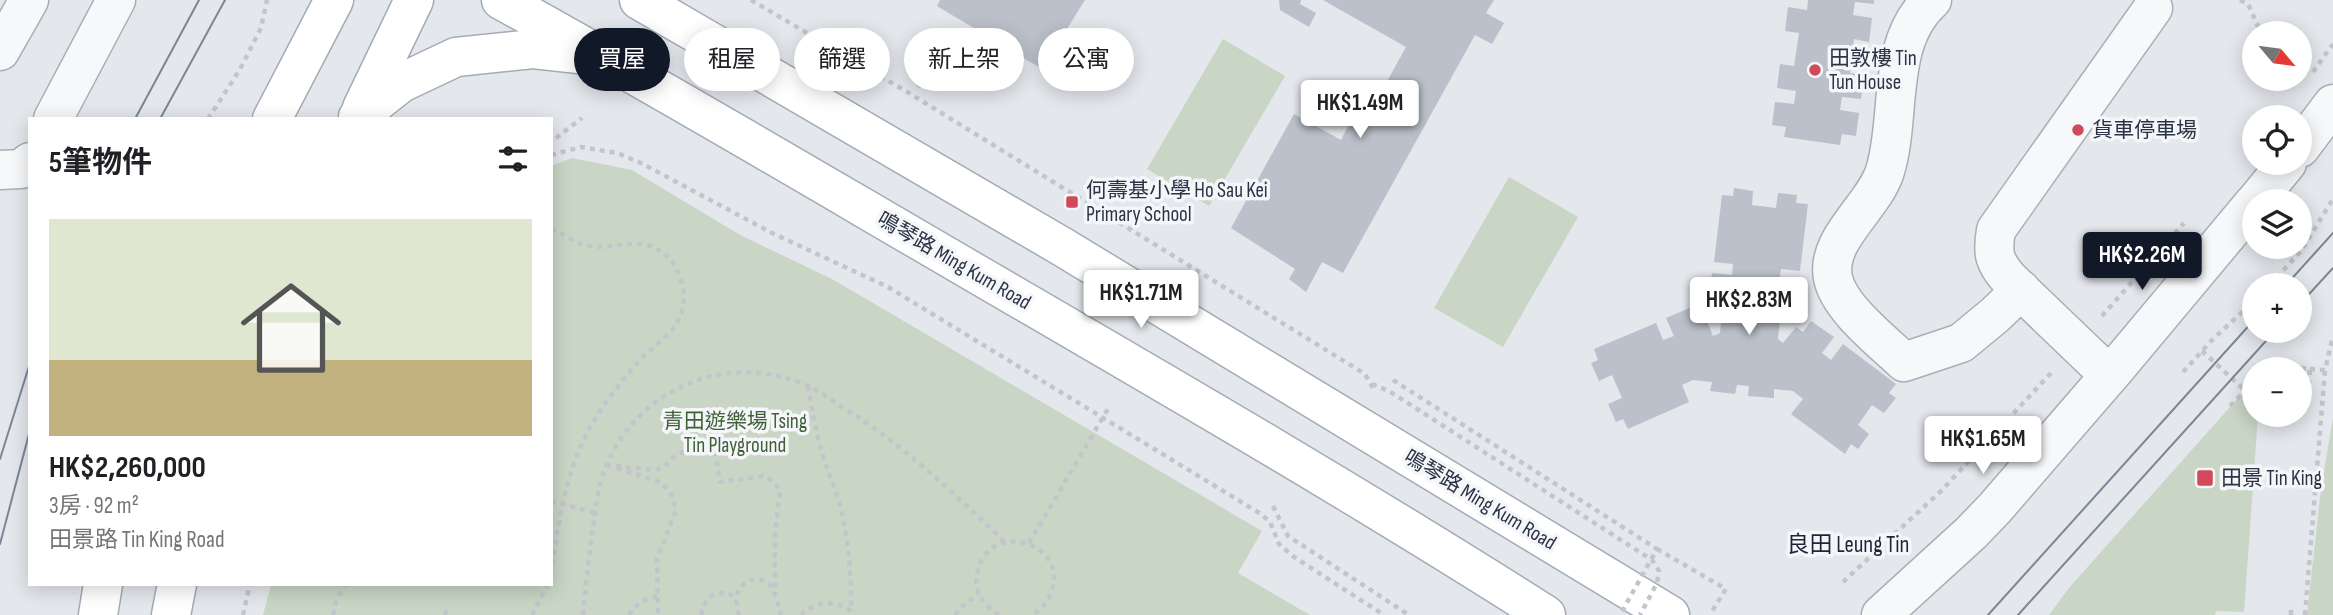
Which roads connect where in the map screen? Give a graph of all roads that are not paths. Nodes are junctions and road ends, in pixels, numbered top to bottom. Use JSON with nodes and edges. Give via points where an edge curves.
{"nodes":[{"id":1,"x":29,"y":0,"type":"edge"},
{"id":2,"x":116,"y":0,"type":"edge"},
{"id":3,"x":302,"y":0,"type":"edge"},
{"id":4,"x":334,"y":0,"type":"edge"},
{"id":5,"x":414,"y":0,"type":"edge"},
{"id":6,"x":501,"y":0,"type":"edge"},
{"id":7,"x":639,"y":0,"type":"edge"},
{"id":8,"x":1932,"y":0,"type":"edge"},
{"id":9,"x":2153,"y":8,"type":"dead end"},
{"id":10,"x":574,"y":40,"type":"edge"},
{"id":11,"x":0,"y":51,"type":"edge"},
{"id":12,"x":574,"y":53,"type":"edge"},
{"id":13,"x":304,"y":55,"type":"junction"},
{"id":14,"x":663,"y":91,"type":"edge"},
{"id":15,"x":2333,"y":104,"type":"edge"},
{"id":16,"x":54,"y":117,"type":"edge"},
{"id":17,"x":273,"y":117,"type":"edge"},
{"id":18,"x":357,"y":117,"type":"edge"},
{"id":19,"x":358,"y":117,"type":"edge"},
{"id":20,"x":2312,"y":132,"type":"edge"},
{"id":21,"x":28,"y":164,"type":"edge"},
{"id":22,"x":0,"y":170,"type":"edge"},
{"id":23,"x":2277,"y":175,"type":"edge"},
{"id":24,"x":2266,"y":189,"type":"edge"},
{"id":25,"x":2242,"y":217,"type":"edge"},
{"id":26,"x":2021,"y":290,"type":"junction"},
{"id":27,"x":2109,"y":376,"type":"junction"},
{"id":28,"x":103,"y":586,"type":"edge"},
{"id":29,"x":177,"y":586,"type":"edge"},
{"id":30,"x":1669,"y":600,"type":"edge"},
{"id":31,"x":98,"y":615,"type":"edge"},
{"id":32,"x":170,"y":615,"type":"edge"},
{"id":33,"x":1546,"y":615,"type":"edge"},
{"id":34,"x":1881,"y":615,"type":"edge"}],
"edges":[{"from":1,"to":11,"type":"street"},
{"from":2,"to":16,"type":"street"},
{"from":3,"to":13,"type":"main road"},
{"from":4,"to":13,"type":"main road"},
{"from":5,"to":18,"type":"main road"},
{"from":6,"to":10,"type":"main road","name":"鳴琴路 Ming Kum Road"},
{"from":7,"to":30,"type":"main road","name":"鳴琴路 Ming Kum Road"},
{"from":8,"to":26,"type":"street","via":[[1906,37],[1881,182],[1836,247],[1832,261],[1836,291],[1903,362],[1961,343]]},
{"from":9,"to":26,"type":"street","via":[[1996,230],[1993,250],[1999,267]]},
{"from":12,"to":19,"type":"main road","via":[[533,49],[456,57],[401,83]]},
{"from":13,"to":17,"type":"main road"},
{"from":14,"to":33,"type":"main road","name":"鳴琴路 Ming Kum Road","via":[[1442,549]]},
{"from":15,"to":20,"type":"street"},
{"from":21,"to":22,"type":"street","via":[[21,169]]},
{"from":23,"to":24,"type":"street"},
{"from":25,"to":27,"type":"street"},
{"from":26,"to":27,"type":"street"},
{"from":27,"to":34,"type":"street","via":[[1971,533]]},
{"from":28,"to":31,"type":"main road"},
{"from":29,"to":32,"type":"main road"}]}
